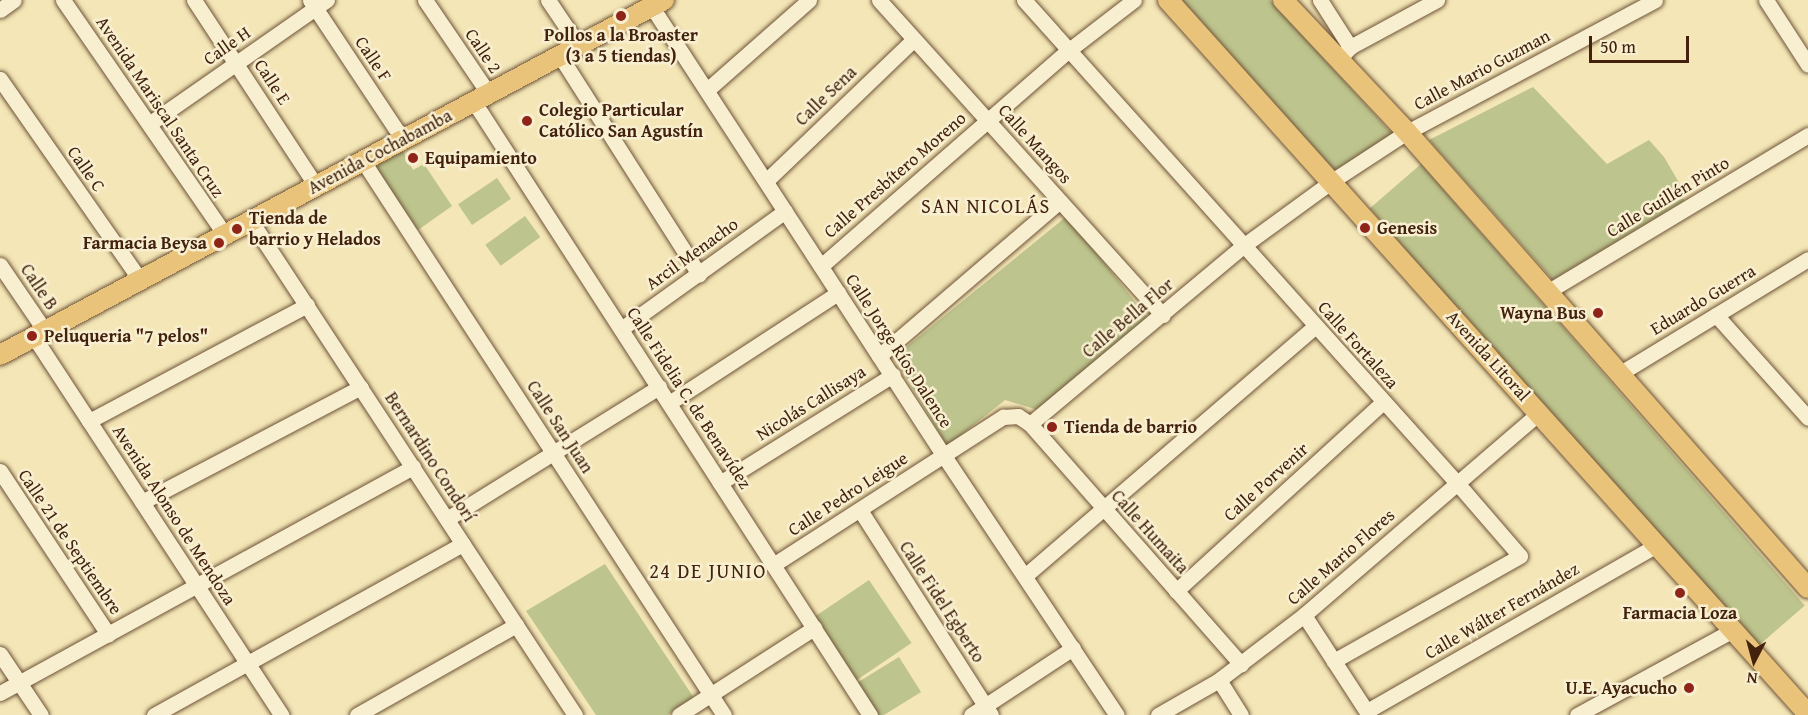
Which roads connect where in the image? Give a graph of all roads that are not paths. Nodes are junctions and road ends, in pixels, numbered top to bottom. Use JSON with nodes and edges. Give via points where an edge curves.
{"nodes":[{"id":1,"x":14,"y":0,"type":"edge"},
{"id":2,"x":63,"y":0,"type":"edge"},
{"id":3,"x":194,"y":0,"type":"edge"},
{"id":4,"x":425,"y":0,"type":"edge"},
{"id":5,"x":548,"y":0,"type":"edge"},
{"id":6,"x":809,"y":0,"type":"edge"},
{"id":7,"x":879,"y":0,"type":"edge"},
{"id":8,"x":1024,"y":0,"type":"edge"},
{"id":9,"x":1134,"y":0,"type":"edge"},
{"id":10,"x":1168,"y":0,"type":"edge"},
{"id":11,"x":1283,"y":0,"type":"edge"},
{"id":12,"x":1320,"y":0,"type":"edge"},
{"id":13,"x":1437,"y":0,"type":"edge"},
{"id":14,"x":1655,"y":0,"type":"edge"},
{"id":15,"x":1766,"y":0,"type":"edge"},
{"id":16,"x":318,"y":3,"type":"edge"},
{"id":17,"x":658,"y":3,"type":"edge"},
{"id":18,"x":0,"y":10,"type":"edge"},
{"id":19,"x":914,"y":39,"type":"junction"},
{"id":20,"x":579,"y":46,"type":"junction"},
{"id":21,"x":1069,"y":50,"type":"junction"},
{"id":22,"x":1344,"y":54,"type":"junction"},
{"id":23,"x":560,"y":56,"type":"junction"},
{"id":24,"x":237,"y":63,"type":"junction"},
{"id":25,"x":1808,"y":65,"type":"edge"},
{"id":26,"x":0,"y":79,"type":"edge"},
{"id":27,"x":707,"y":90,"type":"junction"},
{"id":28,"x":482,"y":98,"type":"junction"},
{"id":29,"x":988,"y":121,"type":"junction"},
{"id":30,"x":148,"y":123,"type":"junction"},
{"id":31,"x":1407,"y":132,"type":"junction"},
{"id":32,"x":1808,"y":135,"type":"edge"},
{"id":33,"x":404,"y":140,"type":"junction"},
{"id":34,"x":363,"y":161,"type":"junction"},
{"id":35,"x":766,"y":181,"type":"junction"},
{"id":36,"x":1332,"y":181,"type":"junction"},
{"id":37,"x":316,"y":186,"type":"junction"},
{"id":38,"x":1060,"y":201,"type":"junction"},
{"id":39,"x":785,"y":211,"type":"junction"},
{"id":40,"x":251,"y":221,"type":"junction"},
{"id":41,"x":225,"y":235,"type":"junction"},
{"id":42,"x":1243,"y":246,"type":"junction"},
{"id":43,"x":1808,"y":259,"type":"edge"},
{"id":44,"x":0,"y":265,"type":"edge"},
{"id":45,"x":820,"y":266,"type":"junction"},
{"id":46,"x":699,"y":274,"type":"junction"},
{"id":47,"x":140,"y":280,"type":"junction"},
{"id":48,"x":1547,"y":292,"type":"junction"},
{"id":49,"x":838,"y":293,"type":"junction"},
{"id":50,"x":307,"y":305,"type":"junction"},
{"id":51,"x":1163,"y":315,"type":"junction"},
{"id":52,"x":1716,"y":315,"type":"junction"},
{"id":53,"x":1315,"y":326,"type":"junction"},
{"id":54,"x":621,"y":329,"type":"junction"},
{"id":55,"x":39,"y":334,"type":"junction"},
{"id":56,"x":0,"y":355,"type":"edge"},
{"id":57,"x":879,"y":356,"type":"junction"},
{"id":58,"x":1619,"y":374,"type":"junction"},
{"id":59,"x":893,"y":375,"type":"junction"},
{"id":60,"x":360,"y":387,"type":"junction"},
{"id":61,"x":659,"y":387,"type":"junction"},
{"id":62,"x":1383,"y":402,"type":"junction"},
{"id":63,"x":669,"y":403,"type":"junction"},
{"id":64,"x":1539,"y":413,"type":"junction"},
{"id":65,"x":1808,"y":418,"type":"edge"},
{"id":66,"x":89,"y":421,"type":"junction"},
{"id":67,"x":1030,"y":424,"type":"junction"},
{"id":68,"x":553,"y":453,"type":"junction"},
{"id":69,"x":944,"y":456,"type":"junction"},
{"id":70,"x":413,"y":467,"type":"junction"},
{"id":71,"x":0,"y":471,"type":"edge"},
{"id":72,"x":720,"y":483,"type":"junction"},
{"id":73,"x":1457,"y":483,"type":"junction"},
{"id":74,"x":142,"y":502,"type":"junction"},
{"id":75,"x":860,"y":510,"type":"junction"},
{"id":76,"x":1103,"y":510,"type":"junction"},
{"id":77,"x":447,"y":519,"type":"junction"},
{"id":78,"x":463,"y":544,"type":"junction"},
{"id":79,"x":1657,"y":545,"type":"junction"},
{"id":80,"x":773,"y":565,"type":"junction"},
{"id":81,"x":1026,"y":575,"type":"junction"},
{"id":82,"x":196,"y":586,"type":"junction"},
{"id":83,"x":1808,"y":588,"type":"edge"},
{"id":84,"x":1176,"y":591,"type":"junction"},
{"id":85,"x":1304,"y":615,"type":"junction"},
{"id":86,"x":516,"y":625,"type":"junction"},
{"id":87,"x":814,"y":628,"type":"junction"},
{"id":88,"x":1733,"y":630,"type":"junction"},
{"id":89,"x":108,"y":634,"type":"junction"},
{"id":90,"x":1073,"y":648,"type":"junction"},
{"id":91,"x":0,"y":654,"type":"edge"},
{"id":92,"x":1334,"y":661,"type":"junction"},
{"id":93,"x":248,"y":663,"type":"junction"},
{"id":94,"x":1241,"y":664,"type":"junction"},
{"id":95,"x":1219,"y":680,"type":"junction"},
{"id":96,"x":19,"y":683,"type":"junction"},
{"id":97,"x":0,"y":693,"type":"edge"},
{"id":98,"x":711,"y":695,"type":"junction"},
{"id":99,"x":988,"y":710,"type":"edge"},
{"id":100,"x":1368,"y":713,"type":"edge"},
{"id":101,"x":160,"y":714,"type":"edge"},
{"id":102,"x":1808,"y":714,"type":"edge"},
{"id":103,"x":41,"y":715,"type":"edge"},
{"id":104,"x":281,"y":715,"type":"edge"},
{"id":105,"x":357,"y":715,"type":"edge"},
{"id":106,"x":574,"y":715,"type":"edge"},
{"id":107,"x":679,"y":715,"type":"edge"},
{"id":108,"x":724,"y":715,"type":"edge"},
{"id":109,"x":870,"y":715,"type":"edge"},
{"id":110,"x":971,"y":715,"type":"edge"},
{"id":111,"x":1117,"y":715,"type":"edge"},
{"id":112,"x":1158,"y":715,"type":"edge"},
{"id":113,"x":1241,"y":715,"type":"edge"},
{"id":114,"x":1577,"y":715,"type":"edge"}],
"edges":[{"from":1,"to":18,"type":"street"},
{"from":2,"to":30,"type":"street","name":"Avenida Mariscal Santa Cruz"},
{"from":3,"to":24,"type":"street","name":"Calle E"},
{"from":4,"to":28,"type":"street","name":"Calle 2"},
{"from":5,"to":20,"type":"street"},
{"from":6,"to":27,"type":"street"},
{"from":7,"to":19,"type":"street","name":"Calle Mangos"},
{"from":8,"to":21,"type":"street","name":"Calle Fortaleza"},
{"from":9,"to":21,"type":"street","name":"Calle Presbítero Moreno"},
{"from":10,"to":36,"type":"main road","name":"Avenida Litoral"},
{"from":11,"to":22,"type":"main road"},
{"from":12,"to":22,"type":"street"},
{"from":13,"to":22,"type":"street"},
{"from":14,"to":31,"type":"street","name":"Calle Mario Guzman"},
{"from":15,"to":25,"type":"street"},
{"from":16,"to":24,"type":"street","name":"Calle H"},
{"from":16,"to":33,"type":"street","name":"Calle F"},
{"from":17,"to":20,"type":"main road","name":"Avenida Cochabamba"},
{"from":17,"to":27,"type":"street","name":"Calle Jorge Ríos Dalence"},
{"from":19,"to":29,"type":"street","name":"Calle Mangos"},
{"from":19,"to":35,"type":"street","name":"Calle Sena"},
{"from":20,"to":23,"type":"main road","name":"Avenida Cochabamba"},
{"from":21,"to":29,"type":"street","name":"Calle Presbítero Moreno"},
{"from":21,"to":42,"type":"street","name":"Calle Fortaleza"},
{"from":22,"to":31,"type":"main road"},
{"from":23,"to":28,"type":"main road","name":"Avenida Cochabamba"},
{"from":23,"to":46,"type":"street"},
{"from":24,"to":30,"type":"street","name":"Calle H"},
{"from":24,"to":37,"type":"street","name":"Calle E"},
{"from":26,"to":47,"type":"street","name":"Calle C"},
{"from":27,"to":35,"type":"street","name":"Calle Jorge Ríos Dalence"},
{"from":28,"to":33,"type":"main road","name":"Avenida Cochabamba"},
{"from":28,"to":54,"type":"street","name":"Calle Fidelia C. de Benavídez"},
{"from":29,"to":38,"type":"street","name":"Calle Mangos"},
{"from":29,"to":45,"type":"street","name":"Calle Presbítero Moreno"},
{"from":30,"to":41,"type":"street","name":"Avenida Mariscal Santa Cruz"},
{"from":31,"to":36,"type":"street","name":"Calle Mario Guzman"},
{"from":31,"to":48,"type":"main road"},
{"from":32,"to":48,"type":"street","name":"Calle Guillén Pinto"},
{"from":33,"to":34,"type":"main road","name":"Avenida Cochabamba"},
{"from":34,"to":37,"type":"main road","name":"Avenida Cochabamba"},
{"from":34,"to":68,"type":"street","name":"Calle San Juan"},
{"from":35,"to":39,"type":"street","name":"Calle Jorge Ríos Dalence"},
{"from":36,"to":42,"type":"street","name":"Calle Bella Flor"},
{"from":36,"to":64,"type":"main road","name":"Avenida Litoral"},
{"from":37,"to":40,"type":"main road","name":"Avenida Cochabamba"},
{"from":38,"to":51,"type":"street","name":"Calle Mangos"},
{"from":38,"to":57,"type":"street"},
{"from":39,"to":45,"type":"street","name":"Calle Jorge Ríos Dalence"},
{"from":39,"to":46,"type":"street","name":"Arcil Menacho"},
{"from":40,"to":41,"type":"main road","name":"Avenida Cochabamba"},
{"from":40,"to":50,"type":"street","name":"Bernardino Condorí"},
{"from":41,"to":47,"type":"main road","name":"Avenida Cochabamba"},
{"from":42,"to":51,"type":"street","name":"Calle Bella Flor"},
{"from":42,"to":53,"type":"street","name":"Calle Fortaleza"},
{"from":43,"to":52,"type":"street","name":"Eduardo Guerra"},
{"from":44,"to":55,"type":"street","name":"Calle B"},
{"from":45,"to":49,"type":"street","name":"Calle Jorge Ríos Dalence"},
{"from":46,"to":54,"type":"street","name":"Arcil Menacho"},
{"from":47,"to":55,"type":"main road","name":"Avenida Cochabamba"},
{"from":48,"to":58,"type":"main road"},
{"from":49,"to":57,"type":"street","name":"Calle Jorge Ríos Dalence"},
{"from":49,"to":63,"type":"street"},
{"from":50,"to":60,"type":"street","name":"Bernardino Condorí"},
{"from":50,"to":66,"type":"street"},
{"from":51,"to":67,"type":"street","name":"Calle Bella Flor"},
{"from":52,"to":58,"type":"street","name":"Eduardo Guerra"},
{"from":52,"to":65,"type":"street"},
{"from":53,"to":62,"type":"street","name":"Calle Fortaleza"},
{"from":53,"to":76,"type":"street"},
{"from":54,"to":61,"type":"street","name":"Calle Fidelia C. de Benavídez"},
{"from":55,"to":56,"type":"main road","name":"Avenida Cochabamba"},
{"from":55,"to":66,"type":"street","name":"Avenida Alonso de Mendoza"},
{"from":57,"to":59,"type":"street","name":"Calle Jorge Ríos Dalence"},
{"from":58,"to":83,"type":"main road"},
{"from":59,"to":69,"type":"street","name":"Calle Jorge Ríos Dalence"},
{"from":59,"to":72,"type":"street","name":"Nicolás Callisaya"},
{"from":60,"to":70,"type":"street","name":"Bernardino Condorí"},
{"from":60,"to":74,"type":"street"},
{"from":61,"to":63,"type":"street","name":"Calle Fidelia C. de Benavídez"},
{"from":61,"to":68,"type":"street"},
{"from":62,"to":73,"type":"street","name":"Calle Fortaleza"},
{"from":62,"to":84,"type":"street","name":"Calle Porvenir"},
{"from":63,"to":72,"type":"street","name":"Calle Fidelia C. de Benavídez"},
{"from":64,"to":73,"type":"street","name":"Calle Mario Flores"},
{"from":64,"to":79,"type":"main road","name":"Avenida Litoral"},
{"from":66,"to":74,"type":"street","name":"Avenida Alonso de Mendoza"},
{"from":67,"to":69,"type":"street","via":[[1018,416],[1003,417]]},
{"from":67,"to":76,"type":"street","name":"Calle Humaita"},
{"from":68,"to":77,"type":"street"},
{"from":68,"to":98,"type":"street","name":"Calle San Juan"},
{"from":69,"to":75,"type":"street","name":"Calle Pedro Leigue"},
{"from":69,"to":81,"type":"street","name":"Calle Jorge Ríos Dalence"},
{"from":70,"to":77,"type":"street","name":"Bernardino Condorí"},
{"from":70,"to":82,"type":"street"},
{"from":71,"to":89,"type":"street","name":"Calle 21 de Septiembre"},
{"from":72,"to":80,"type":"street","name":"Calle Fidelia C. de Benavídez"},
{"from":73,"to":85,"type":"street","name":"Calle Mario Flores"},
{"from":73,"to":92,"type":"street","name":"Calle Fortaleza","via":[[1520,556]]},
{"from":74,"to":82,"type":"street","name":"Avenida Alonso de Mendoza"},
{"from":75,"to":80,"type":"street","name":"Calle Pedro Leigue"},
{"from":75,"to":99,"type":"street","name":"Calle Fidel Egberto"},
{"from":76,"to":81,"type":"street"},
{"from":76,"to":84,"type":"street","name":"Calle Humaita"},
{"from":77,"to":78,"type":"street","name":"Bernardino Condorí"},
{"from":78,"to":86,"type":"street","name":"Bernardino Condorí"},
{"from":78,"to":93,"type":"street"},
{"from":79,"to":88,"type":"main road","name":"Avenida Litoral"},
{"from":79,"to":100,"type":"street","name":"Calle Wálter Fernández"},
{"from":80,"to":87,"type":"street","name":"Calle Fidelia C. de Benavídez"},
{"from":81,"to":90,"type":"street","name":"Calle Jorge Ríos Dalence"},
{"from":82,"to":89,"type":"street"},
{"from":82,"to":93,"type":"street","name":"Avenida Alonso de Mendoza"},
{"from":84,"to":94,"type":"street","name":"Calle Humaita"},
{"from":85,"to":92,"type":"street"},
{"from":85,"to":94,"type":"street","name":"Calle Mario Flores"},
{"from":86,"to":105,"type":"street"},
{"from":86,"to":106,"type":"street","name":"Bernardino Condorí"},
{"from":87,"to":98,"type":"street"},
{"from":87,"to":109,"type":"street","name":"Calle Fidelia C. de Benavídez"},
{"from":88,"to":102,"type":"main road","name":"Avenida Litoral"},
{"from":88,"to":114,"type":"street"},
{"from":89,"to":96,"type":"street"},
{"from":90,"to":99,"type":"street"},
{"from":90,"to":111,"type":"street","name":"Calle Jorge Ríos Dalence"},
{"from":91,"to":96,"type":"street"},
{"from":92,"to":100,"type":"street"},
{"from":93,"to":101,"type":"street"},
{"from":93,"to":104,"type":"street","name":"Avenida Alonso de Mendoza"},
{"from":94,"to":95,"type":"street","name":"Calle Mario Flores"},
{"from":95,"to":112,"type":"street","name":"Calle Mario Flores"},
{"from":95,"to":113,"type":"street"},
{"from":96,"to":97,"type":"street"},
{"from":96,"to":103,"type":"street"},
{"from":98,"to":107,"type":"street"},
{"from":98,"to":108,"type":"street","name":"Calle San Juan"},
{"from":99,"to":110,"type":"street"}]}
